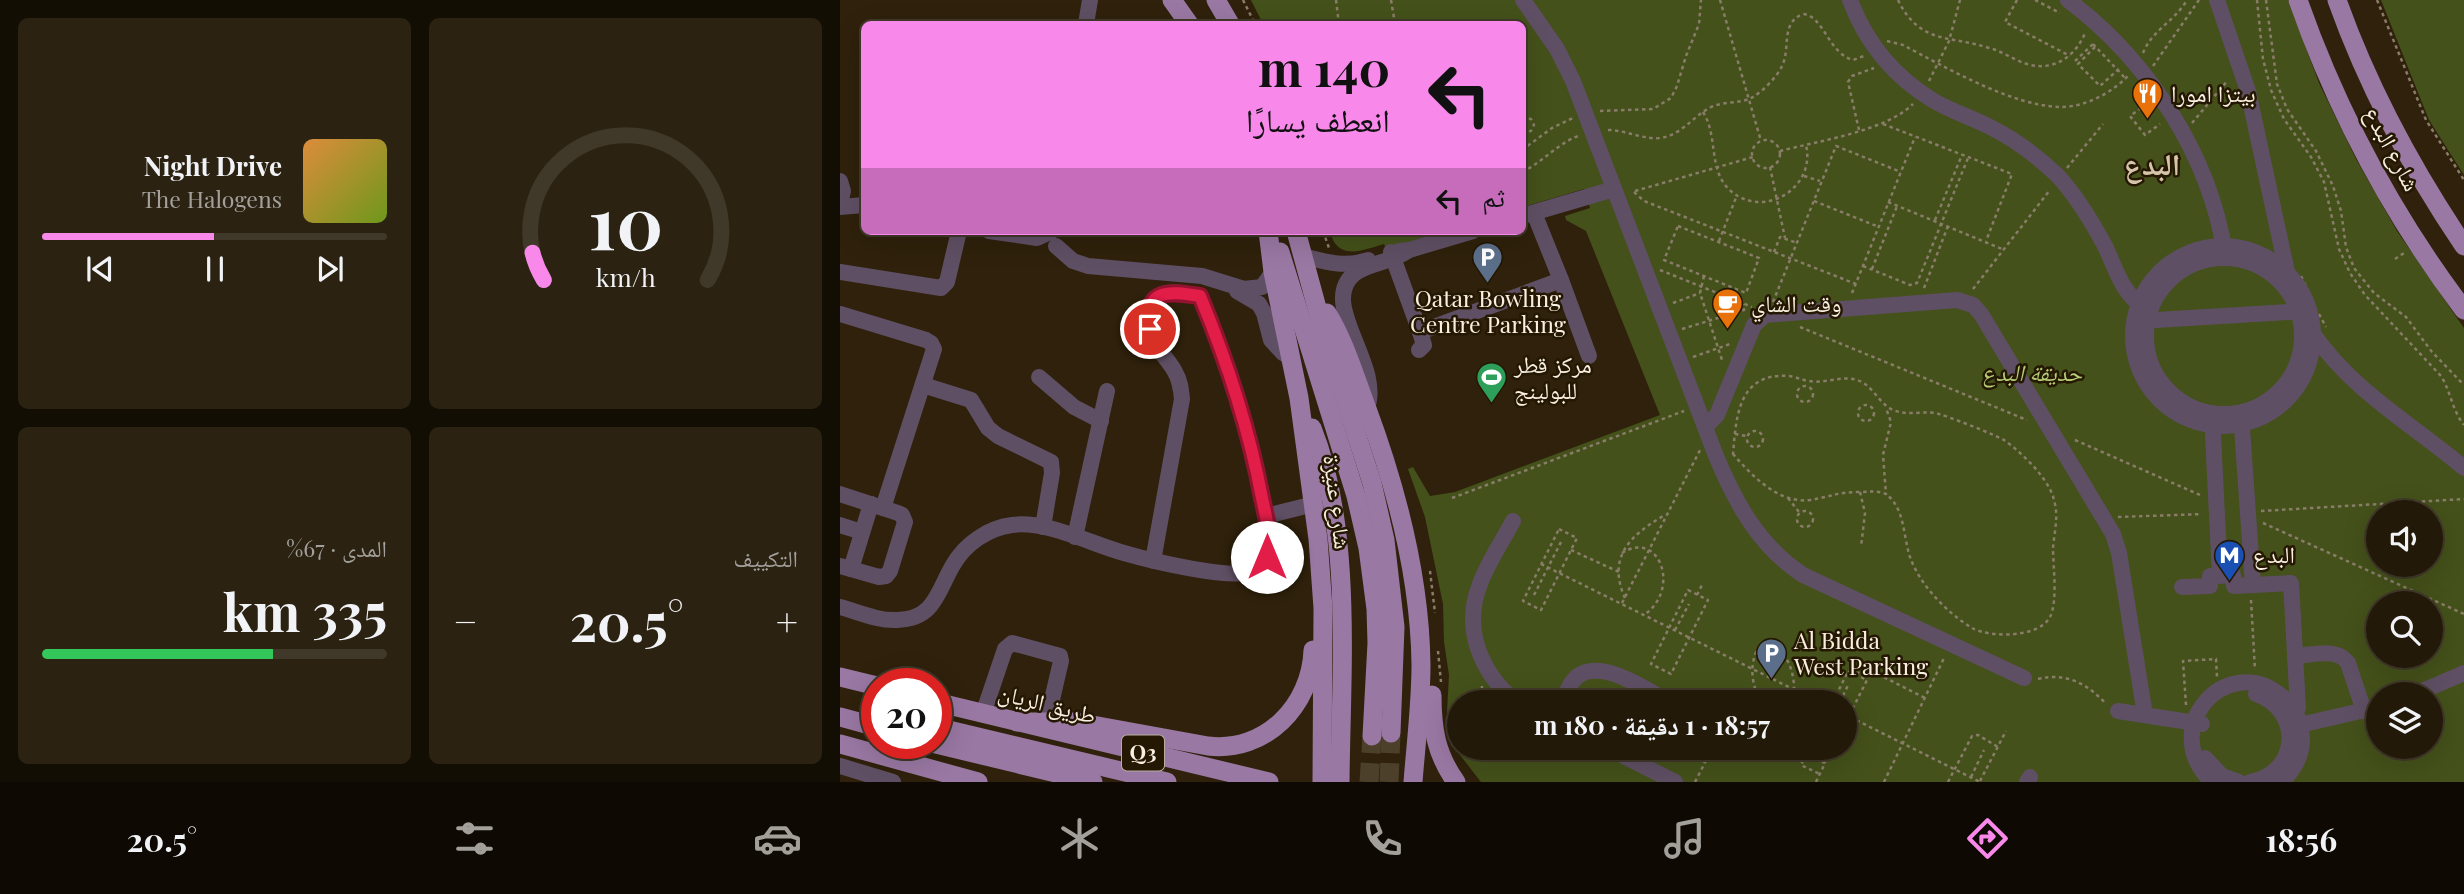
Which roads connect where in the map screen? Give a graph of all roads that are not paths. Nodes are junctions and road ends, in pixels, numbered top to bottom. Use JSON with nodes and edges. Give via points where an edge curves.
{"nodes":[{"id":1,"x":1090,"y":0,"type":"edge"},
{"id":2,"x":1172,"y":0,"type":"edge"},
{"id":3,"x":1216,"y":0,"type":"edge"},
{"id":4,"x":1523,"y":0,"type":"edge"},
{"id":5,"x":1850,"y":0,"type":"edge"},
{"id":6,"x":2068,"y":0,"type":"edge"},
{"id":7,"x":2217,"y":0,"type":"edge"},
{"id":8,"x":2298,"y":0,"type":"edge"},
{"id":9,"x":2337,"y":0,"type":"edge"},
{"id":10,"x":1086,"y":21,"type":"edge"},
{"id":11,"x":1187,"y":21,"type":"edge"},
{"id":12,"x":1228,"y":21,"type":"edge"},
{"id":13,"x":1615,"y":193,"type":"junction"},
{"id":14,"x":841,"y":196,"type":"edge"},
{"id":15,"x":861,"y":197,"type":"edge"},
{"id":16,"x":861,"y":204,"type":"edge"},
{"id":17,"x":1528,"y":214,"type":"edge"},
{"id":18,"x":958,"y":235,"type":"edge"},
{"id":19,"x":1013,"y":235,"type":"edge"},
{"id":20,"x":1268,"y":235,"type":"edge"},
{"id":21,"x":1274,"y":235,"type":"edge"},
{"id":22,"x":1297,"y":235,"type":"edge"},
{"id":23,"x":1460,"y":235,"type":"edge"},
{"id":24,"x":1054,"y":238,"type":"edge"},
{"id":25,"x":2464,"y":246,"type":"edge"},
{"id":26,"x":2225,"y":252,"type":"junction"},
{"id":27,"x":1302,"y":256,"type":"junction"},
{"id":28,"x":1392,"y":256,"type":"junction"},
{"id":29,"x":840,"y":272,"type":"edge"},
{"id":30,"x":1273,"y":272,"type":"junction"},
{"id":31,"x":2294,"y":274,"type":"junction"},
{"id":32,"x":1202,"y":276,"type":"junction"},
{"id":33,"x":1561,"y":280,"type":"junction"},
{"id":34,"x":1231,"y":285,"type":"junction"},
{"id":35,"x":1312,"y":292,"type":"junction"},
{"id":36,"x":1200,"y":296,"type":"junction"},
{"id":37,"x":2309,"y":308,"type":"junction"},
{"id":38,"x":2464,"y":310,"type":"edge"},
{"id":39,"x":840,"y":314,"type":"edge"},
{"id":40,"x":2142,"y":314,"type":"junction"},
{"id":41,"x":1420,"y":332,"type":"junction"},
{"id":42,"x":2322,"y":333,"type":"junction"},
{"id":43,"x":1419,"y":350,"type":"dead end"},
{"id":44,"x":1589,"y":356,"type":"dead end"},
{"id":45,"x":1291,"y":358,"type":"junction"},
{"id":46,"x":1039,"y":377,"type":"dead end"},
{"id":47,"x":923,"y":385,"type":"junction"},
{"id":48,"x":1107,"y":391,"type":"dead end"},
{"id":49,"x":1299,"y":398,"type":"junction"},
{"id":50,"x":1367,"y":408,"type":"junction"},
{"id":51,"x":2242,"y":418,"type":"junction"},
{"id":52,"x":2212,"y":419,"type":"junction"},
{"id":53,"x":1101,"y":422,"type":"junction"},
{"id":54,"x":1706,"y":430,"type":"junction"},
{"id":55,"x":2464,"y":468,"type":"edge"},
{"id":56,"x":840,"y":494,"type":"edge"},
{"id":57,"x":1314,"y":504,"type":"junction"},
{"id":58,"x":877,"y":506,"type":"junction"},
{"id":59,"x":1266,"y":516,"type":"junction"},
{"id":60,"x":1513,"y":521,"type":"dead end"},
{"id":61,"x":840,"y":525,"type":"edge"},
{"id":62,"x":1043,"y":527,"type":"junction"},
{"id":63,"x":862,"y":532,"type":"junction"},
{"id":64,"x":1075,"y":537,"type":"junction"},
{"id":65,"x":1153,"y":561,"type":"junction"},
{"id":66,"x":845,"y":567,"type":"edge"},
{"id":67,"x":1321,"y":573,"type":"junction"},
{"id":68,"x":2220,"y":576,"type":"junction"},
{"id":69,"x":2251,"y":585,"type":"junction"},
{"id":70,"x":2182,"y":587,"type":"dead end"},
{"id":71,"x":840,"y":607,"type":"edge"},
{"id":72,"x":1419,"y":629,"type":"junction"},
{"id":73,"x":2295,"y":656,"type":"junction"},
{"id":74,"x":2464,"y":673,"type":"edge"},
{"id":75,"x":840,"y":677,"type":"edge"},
{"id":76,"x":2024,"y":678,"type":"road end"},
{"id":77,"x":861,"y":682,"type":"edge"},
{"id":78,"x":2443,"y":682,"type":"edge"},
{"id":79,"x":1570,"y":684,"type":"junction"},
{"id":80,"x":2241,"y":684,"type":"junction"},
{"id":81,"x":1504,"y":690,"type":"edge"},
{"id":82,"x":1568,"y":690,"type":"edge"},
{"id":83,"x":1626,"y":690,"type":"edge"},
{"id":84,"x":1645,"y":690,"type":"edge"},
{"id":85,"x":2366,"y":699,"type":"edge"},
{"id":86,"x":952,"y":706,"type":"edge"},
{"id":87,"x":840,"y":707,"type":"edge"},
{"id":88,"x":2294,"y":709,"type":"junction"},
{"id":89,"x":861,"y":710,"type":"edge"},
{"id":90,"x":2366,"y":710,"type":"edge"},
{"id":91,"x":2118,"y":711,"type":"road end"},
{"id":92,"x":984,"y":714,"type":"junction"},
{"id":93,"x":2144,"y":715,"type":"junction"},
{"id":94,"x":840,"y":717,"type":"edge"},
{"id":95,"x":1046,"y":720,"type":"junction"},
{"id":96,"x":1017,"y":722,"type":"junction"},
{"id":97,"x":861,"y":723,"type":"edge"},
{"id":98,"x":2194,"y":723,"type":"junction"},
{"id":99,"x":2295,"y":727,"type":"junction"},
{"id":100,"x":952,"y":731,"type":"edge"},
{"id":101,"x":840,"y":744,"type":"edge"},
{"id":102,"x":952,"y":748,"type":"edge"},
{"id":103,"x":1632,"y":760,"type":"edge"},
{"id":104,"x":840,"y":766,"type":"edge"},
{"id":105,"x":860,"y":777,"type":"edge"},
{"id":106,"x":1247,"y":780,"type":"edge"},
{"id":107,"x":893,"y":782,"type":"edge"},
{"id":108,"x":978,"y":782,"type":"edge"},
{"id":109,"x":1093,"y":782,"type":"edge"},
{"id":110,"x":1167,"y":782,"type":"edge"},
{"id":111,"x":1269,"y":782,"type":"edge"},
{"id":112,"x":1322,"y":782,"type":"edge"},
{"id":113,"x":1340,"y":782,"type":"edge"},
{"id":114,"x":1413,"y":782,"type":"edge"},
{"id":115,"x":1456,"y":782,"type":"edge"},
{"id":116,"x":1675,"y":782,"type":"edge"},
{"id":117,"x":2211,"y":782,"type":"edge"},
{"id":118,"x":2239,"y":782,"type":"edge"},
{"id":119,"x":2250,"y":782,"type":"edge"},
{"id":120,"x":2281,"y":782,"type":"edge"}],
"edges":[{"from":1,"to":10,"type":"street"},
{"from":2,"to":11,"type":"main road"},
{"from":3,"to":12,"type":"main road"},
{"from":4,"to":13,"type":"street","via":[[1566,65]]},
{"from":5,"to":40,"type":"street","via":[[1863,30],[1888,64],[1922,93],[2008,136],[2059,178],[2087,216]]},
{"from":6,"to":26,"type":"street","via":[[2106,32],[2158,92],[2206,184]]},
{"from":7,"to":31,"type":"street","via":[[2253,112]]},
{"from":8,"to":38,"type":"main road","name":"شارع البدع","via":[[2343,110],[2378,178]]},
{"from":9,"to":25,"type":"main road","name":"شارع البدع","via":[[2395,132]]},
{"from":13,"to":17,"type":"street"},
{"from":13,"to":54,"type":"street"},
{"from":14,"to":15,"type":"street"},
{"from":14,"to":16,"type":"street"},
{"from":17,"to":33,"type":"street"},
{"from":18,"to":29,"type":"street","via":[[947,282],[941,288]]},
{"from":19,"to":24,"type":"street"},
{"from":20,"to":30,"type":"main road","name":"شارع عنيزة"},
{"from":21,"to":35,"type":"main road","name":"شارع عنيزة","via":[[1368,548],[1382,734],[1395,627],[1385,540],[1364,455]]},
{"from":22,"to":27,"type":"main road","name":"شارع عنيزة"},
{"from":23,"to":28,"type":"street"},
{"from":24,"to":32,"type":"street","via":[[1073,261],[1088,266]]},
{"from":26,"to":31,"type":"street","via":[[2258,253]]},
{"from":26,"to":37,"type":"street","via":[[2274,277]]},
{"from":26,"to":40,"type":"street","via":[[2200,249],[2177,258],[2150,283]]},
{"from":27,"to":28,"type":"street","via":[[1345,265]]},
{"from":27,"to":35,"type":"main road","name":"شارع عنيزة"},
{"from":28,"to":41,"type":"street"},
{"from":28,"to":50,"type":"street","via":[[1357,272],[1343,292],[1346,317],[1371,383]]},
{"from":30,"to":34,"type":"street","via":[[1267,283],[1256,289]]},
{"from":30,"to":45,"type":"main road","name":"شارع عنيزة"},
{"from":31,"to":37,"type":"street"},
{"from":32,"to":34,"type":"street"},
{"from":32,"to":36,"type":"street"},
{"from":33,"to":41,"type":"street"},
{"from":33,"to":44,"type":"street"},
{"from":34,"to":45,"type":"street","via":[[1259,304],[1271,340]]},
{"from":35,"to":50,"type":"main road","name":"شارع عنيزة","via":[[1335,327]]},
{"from":36,"to":59,"type":"street","via":[[1240,407]]},
{"from":36,"to":65,"type":"street","via":[[1161,294],[1150,306],[1153,338],[1174,370],[1182,399]]},
{"from":37,"to":40,"type":"street"},
{"from":37,"to":42,"type":"street"},
{"from":37,"to":51,"type":"street","via":[[2292,374]]},
{"from":39,"to":47,"type":"street","via":[[931,343],[934,352]]},
{"from":40,"to":52,"type":"street","via":[[2133,334],[2135,358],[2151,390],[2178,414]]},
{"from":41,"to":43,"type":"street","via":[[1424,345]]},
{"from":42,"to":51,"type":"street","via":[[2294,393],[2276,410]]},
{"from":42,"to":55,"type":"street","via":[[2333,360],[2354,383]]},
{"from":45,"to":49,"type":"main road","name":"شارع عنيزة"},
{"from":46,"to":53,"type":"street","via":[[1074,407]]},
{"from":47,"to":58,"type":"street"},
{"from":47,"to":62,"type":"street","via":[[971,400],[998,436],[1051,463]]},
{"from":48,"to":53,"type":"street"},
{"from":49,"to":57,"type":"main road","name":"شارع عنيزة"},
{"from":49,"to":113,"type":"main road","via":[[1320,451],[1338,555]]},
{"from":50,"to":72,"type":"main road","name":"شارع عنيزة","via":[[1404,525]]},
{"from":51,"to":52,"type":"street"},
{"from":51,"to":69,"type":"street"},
{"from":52,"to":68,"type":"street"},
{"from":53,"to":64,"type":"street"},
{"from":54,"to":76,"type":"street","via":[[1746,518],[1777,556],[1818,582]]},
{"from":54,"to":93,"type":"street","via":[[1761,317],[1968,302],[1981,314],[2113,534]]},
{"from":56,"to":58,"type":"street"},
{"from":57,"to":59,"type":"street"},
{"from":57,"to":67,"type":"main road","name":"شارع عنيزة"},
{"from":58,"to":63,"type":"street"},
{"from":58,"to":66,"type":"street","via":[[905,519],[890,571],[879,577]]},
{"from":59,"to":65,"type":"street","via":[[1269,550],[1253,571],[1233,573]]},
{"from":60,"to":81,"type":"street","via":[[1479,587],[1473,612],[1478,650],[1489,674]]},
{"from":61,"to":63,"type":"street"},
{"from":62,"to":64,"type":"street"},
{"from":62,"to":71,"type":"street","via":[[1008,525],[982,535],[953,565],[938,599],[915,616],[886,620]]},
{"from":63,"to":66,"type":"street"},
{"from":64,"to":65,"type":"street"},
{"from":67,"to":95,"type":"main road","via":[[1305,687],[1289,713],[1255,740],[1219,747],[1095,724]]},
{"from":67,"to":112,"type":"main road","name":"شارع عنيزة"},
{"from":68,"to":69,"type":"street","via":[[2233,575],[2234,586]]},
{"from":68,"to":70,"type":"street","via":[[2210,576],[2210,586]]},
{"from":69,"to":73,"type":"street","via":[[2291,583]]},
{"from":72,"to":114,"type":"main road","name":"شارع عنيزة","via":[[1420,693]]},
{"from":72,"to":115,"type":"main road","via":[[1431,678],[1436,746]]},
{"from":73,"to":85,"type":"street","via":[[2344,657]]},
{"from":73,"to":88,"type":"street","via":[[2298,708]]},
{"from":74,"to":78,"type":"street"},
{"from":75,"to":77,"type":"main road"},
{"from":79,"to":82,"type":"street"},
{"from":79,"to":83,"type":"street","via":[[1598,677]]},
{"from":79,"to":84,"type":"street","via":[[1586,672],[1605,670]]},
{"from":80,"to":88,"type":"street","via":[[2275,691]]},
{"from":80,"to":98,"type":"street"},
{"from":80,"to":98,"type":"street","via":[[2206,701]]},
{"from":80,"to":99,"type":"street","via":[[2273,702]]},
{"from":86,"to":92,"type":"main road","name":"طريق الريان","number":"Q3"},
{"from":87,"to":89,"type":"main road"},
{"from":88,"to":99,"type":"street"},
{"from":90,"to":99,"type":"street"},
{"from":91,"to":93,"type":"street"},
{"from":92,"to":95,"type":"street","via":[[1012,643],[1060,656]]},
{"from":92,"to":96,"type":"main road","name":"طريق الريان","number":"Q3"},
{"from":93,"to":98,"type":"street"},
{"from":94,"to":97,"type":"main road"},
{"from":95,"to":96,"type":"main road"},
{"from":96,"to":106,"type":"main road","name":"طريق الريان","number":"Q3"},
{"from":98,"to":117,"type":"street","via":[[2192,751]]},
{"from":98,"to":118,"type":"street","via":[[2209,765]]},
{"from":99,"to":119,"type":"street","via":[[2282,763],[2270,775]]},
{"from":99,"to":120,"type":"street","via":[[2301,753]]},
{"from":100,"to":110,"type":"main road"},
{"from":101,"to":108,"type":"main road"},
{"from":102,"to":109,"type":"main road"},
{"from":103,"to":116,"type":"street"},
{"from":104,"to":105,"type":"street"},
{"from":105,"to":107,"type":"street"},
{"from":106,"to":111,"type":"main road","name":"طريق الريان","number":"Q3"}]}
